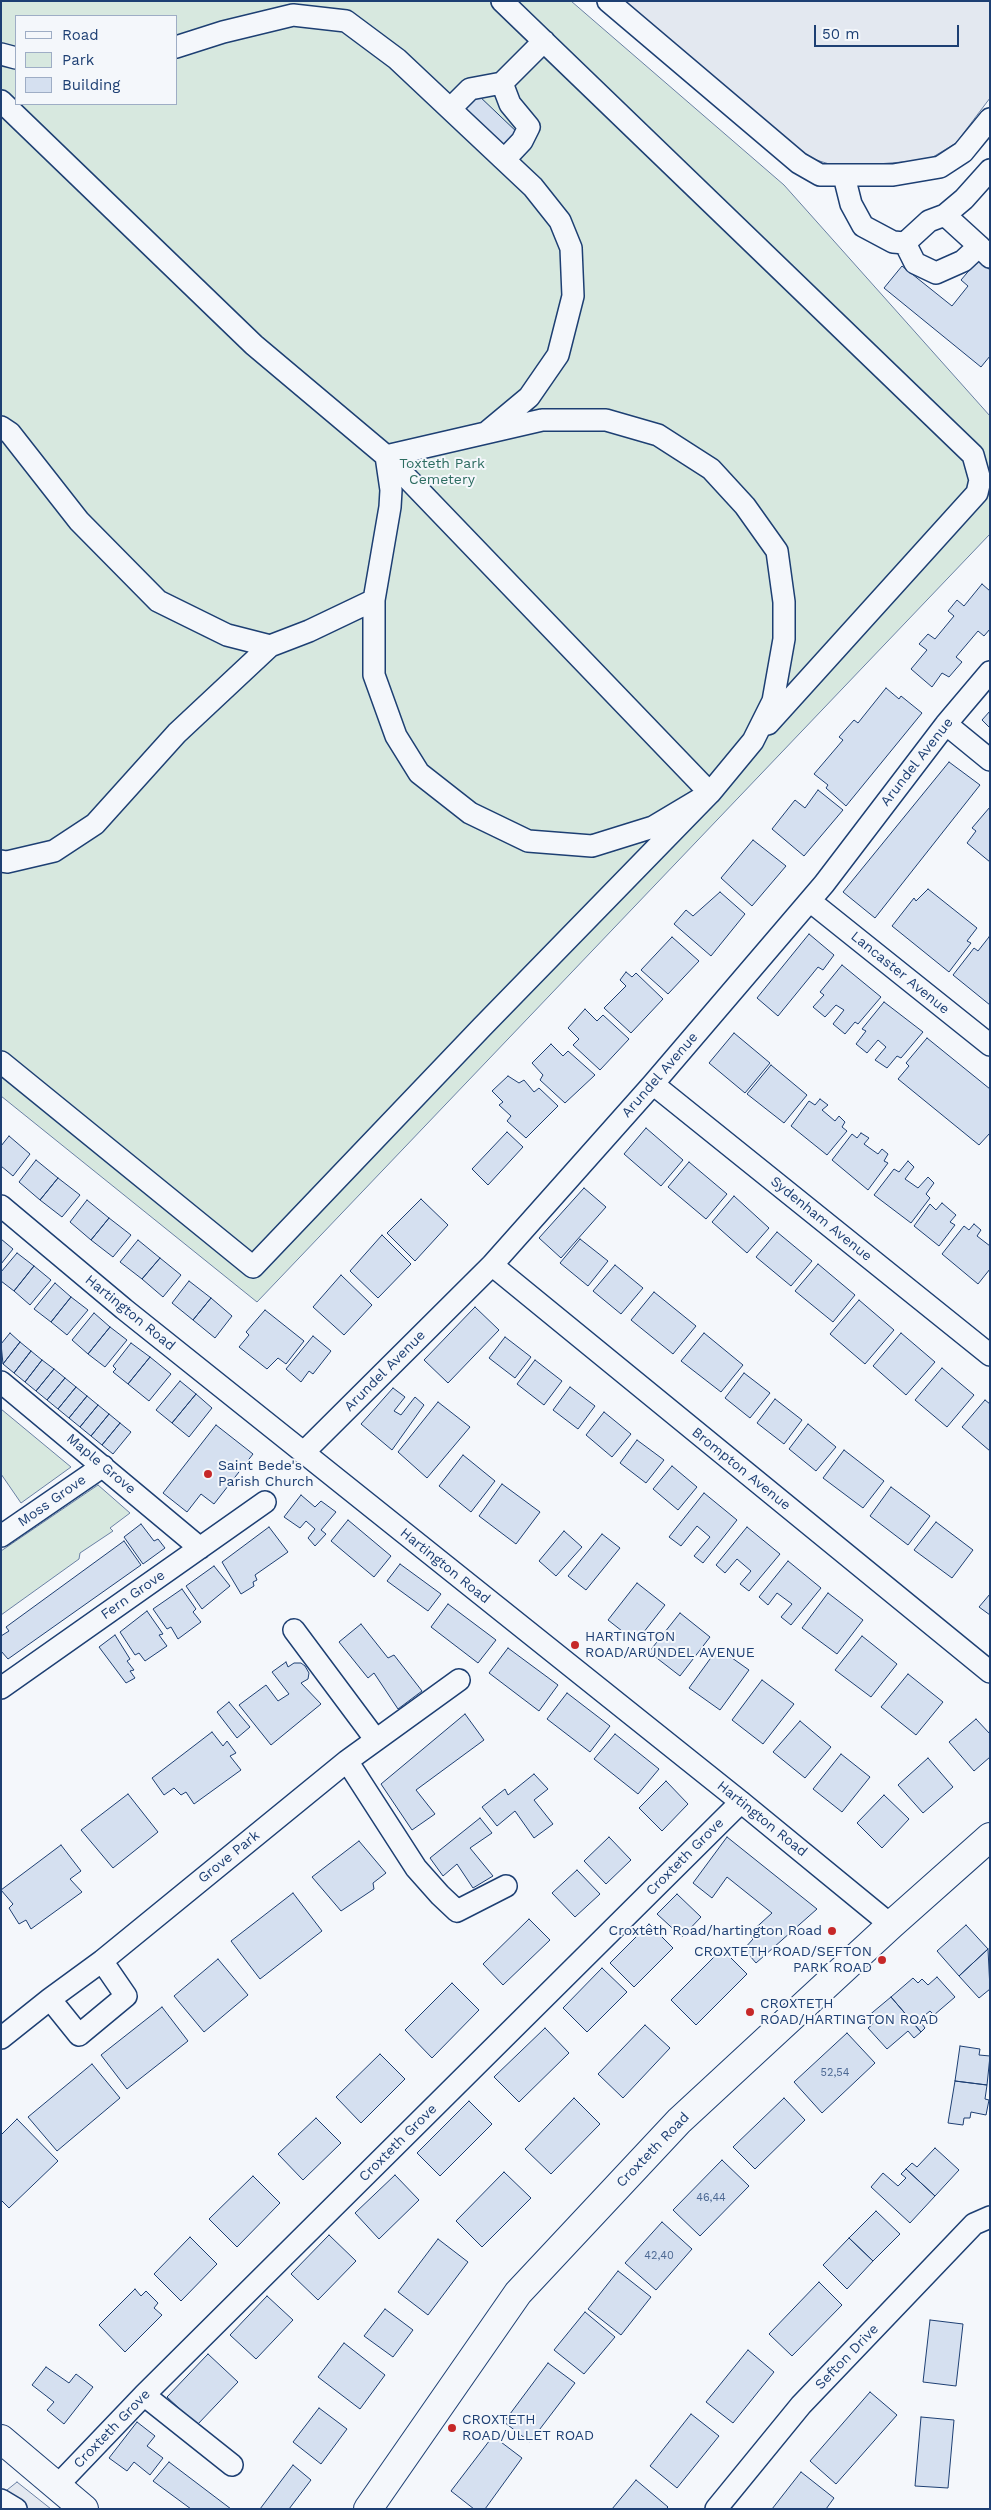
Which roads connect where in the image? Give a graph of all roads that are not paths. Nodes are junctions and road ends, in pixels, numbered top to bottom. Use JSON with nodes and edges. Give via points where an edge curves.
{"nodes":[{"id":1,"x":502,"y":1,"type":"edge"},
{"id":2,"x":608,"y":1,"type":"edge"},
{"id":3,"x":544,"y":41,"type":"junction"},
{"id":4,"x":178,"y":46,"type":"edge"},
{"id":5,"x":1,"y":54,"type":"edge"},
{"id":6,"x":15,"y":58,"type":"edge"},
{"id":7,"x":502,"y":83,"type":"junction"},
{"id":8,"x":1,"y":101,"type":"edge"},
{"id":9,"x":451,"y":108,"type":"junction"},
{"id":10,"x":990,"y":119,"type":"edge"},
{"id":11,"x":505,"y":159,"type":"junction"},
{"id":12,"x":990,"y":170,"type":"edge"},
{"id":13,"x":844,"y":176,"type":"junction"},
{"id":14,"x":945,"y":214,"type":"junction"},
{"id":15,"x":905,"y":243,"type":"junction"},
{"id":16,"x":984,"y":251,"type":"edge"},
{"id":17,"x":1,"y":427,"type":"edge"},
{"id":18,"x":484,"y":434,"type":"junction"},
{"id":19,"x":386,"y":456,"type":"junction"},
{"id":20,"x":374,"y":600,"type":"junction"},
{"id":21,"x":270,"y":646,"type":"junction"},
{"id":22,"x":990,"y":672,"type":"edge"},
{"id":23,"x":946,"y":724,"type":"junction"},
{"id":24,"x":753,"y":741,"type":"junction"},
{"id":25,"x":990,"y":760,"type":"edge"},
{"id":26,"x":710,"y":793,"type":"junction"},
{"id":27,"x":1,"y":861,"type":"edge"},
{"id":28,"x":810,"y":901,"type":"junction"},
{"id":29,"x":990,"y":1045,"type":"edge"},
{"id":30,"x":1,"y":1062,"type":"edge"},
{"id":31,"x":653,"y":1084,"type":"junction"},
{"id":32,"x":1,"y":1206,"type":"edge"},
{"id":33,"x":492,"y":1265,"type":"junction"},
{"id":34,"x":990,"y":1354,"type":"edge"},
{"id":35,"x":3,"y":1387,"type":"edge"},
{"id":36,"x":302,"y":1453,"type":"junction"},
{"id":37,"x":103,"y":1466,"type":"junction"},
{"id":38,"x":265,"y":1502,"type":"dead end"},
{"id":39,"x":1,"y":1536,"type":"edge"},
{"id":40,"x":200,"y":1548,"type":"junction"},
{"id":41,"x":294,"y":1630,"type":"dead end"},
{"id":42,"x":990,"y":1672,"type":"edge"},
{"id":43,"x":459,"y":1680,"type":"dead end"},
{"id":44,"x":1,"y":1688,"type":"edge"},
{"id":45,"x":376,"y":1740,"type":"junction"},
{"id":46,"x":347,"y":1761,"type":"junction"},
{"id":47,"x":741,"y":1802,"type":"junction"},
{"id":48,"x":990,"y":1837,"type":"edge"},
{"id":49,"x":506,"y":1886,"type":"dead end"},
{"id":50,"x":891,"y":1925,"type":"junction"},
{"id":51,"x":102,"y":1961,"type":"junction"},
{"id":52,"x":50,"y":1999,"type":"junction"},
{"id":53,"x":1,"y":2038,"type":"edge"},
{"id":54,"x":990,"y":2217,"type":"edge"},
{"id":55,"x":144,"y":2395,"type":"junction"},
{"id":56,"x":1,"y":2439,"type":"edge"},
{"id":57,"x":232,"y":2465,"type":"dead end"},
{"id":58,"x":57,"y":2486,"type":"junction"},
{"id":59,"x":1,"y":2500,"type":"edge"},
{"id":60,"x":16,"y":2509,"type":"edge"},
{"id":61,"x":84,"y":2509,"type":"edge"},
{"id":62,"x":368,"y":2509,"type":"edge"},
{"id":63,"x":716,"y":2509,"type":"edge"}],
"edges":[{"from":1,"to":3,"type":"street"},
{"from":2,"to":13,"type":"street","via":[[799,163],[820,175]]},
{"from":3,"to":7,"type":"street"},
{"from":3,"to":24,"type":"street","via":[[973,455],[980,480],[977,493]]},
{"from":4,"to":9,"type":"street","via":[[293,15],[346,21],[397,59]]},
{"from":5,"to":6,"type":"street"},
{"from":7,"to":9,"type":"street","via":[[470,89]]},
{"from":7,"to":11,"type":"street","via":[[510,104],[529,127],[522,141]]},
{"from":8,"to":19,"type":"street","via":[[254,345]]},
{"from":9,"to":11,"type":"street"},
{"from":10,"to":13,"type":"street","via":[[963,152],[940,167],[893,175]]},
{"from":11,"to":18,"type":"street","via":[[560,221],[571,248],[573,296],[558,355],[529,397]]},
{"from":12,"to":14,"type":"street","via":[[964,199]]},
{"from":13,"to":15,"type":"street","via":[[851,204],[863,226],[893,242]]},
{"from":14,"to":15,"type":"street","via":[[929,222]]},
{"from":14,"to":16,"type":"street"},
{"from":15,"to":16,"type":"street","via":[[915,263],[936,273]]},
{"from":17,"to":21,"type":"street","via":[[10,433],[79,521],[158,601],[227,636]]},
{"from":18,"to":19,"type":"street"},
{"from":18,"to":24,"type":"street","via":[[542,420],[606,420],[658,435],[711,469],[745,506],[777,551],[784,602],[784,639],[773,701]]},
{"from":19,"to":20,"type":"street","via":[[390,508]]},
{"from":19,"to":26,"type":"street"},
{"from":20,"to":21,"type":"street"},
{"from":20,"to":26,"type":"street","via":[[374,675],[396,736],[419,773],[470,813],[528,841],[592,846],[653,827]]},
{"from":21,"to":27,"type":"street","via":[[177,733],[95,824],[54,851]]},
{"from":22,"to":23,"type":"street","name":"Arundel Avenue"},
{"from":23,"to":25,"type":"street"},
{"from":23,"to":28,"type":"street","name":"Arundel Avenue"},
{"from":24,"to":26,"type":"street"},
{"from":26,"to":30,"type":"street","via":[[253,1267]]},
{"from":28,"to":29,"type":"street","name":"Lancaster Avenue"},
{"from":28,"to":31,"type":"street","name":"Arundel Avenue"},
{"from":31,"to":33,"type":"street","name":"Arundel Avenue"},
{"from":31,"to":34,"type":"street","name":"Sydenham Avenue"},
{"from":32,"to":36,"type":"street","name":"Hartington Road"},
{"from":33,"to":36,"type":"street","name":"Arundel Avenue"},
{"from":33,"to":42,"type":"street","name":"Brompton Avenue"},
{"from":35,"to":37,"type":"street","name":"Maple Grove"},
{"from":36,"to":47,"type":"street","name":"Hartington Road"},
{"from":37,"to":39,"type":"street","name":"Moss Grove"},
{"from":37,"to":40,"type":"street","name":"Maple Grove"},
{"from":38,"to":40,"type":"street","name":"Fern Grove"},
{"from":40,"to":44,"type":"street","name":"Fern Grove"},
{"from":41,"to":45,"type":"street"},
{"from":43,"to":45,"type":"street","name":"Grove Park"},
{"from":45,"to":46,"type":"street","name":"Grove Park"},
{"from":46,"to":49,"type":"street","via":[[416,1868],[457,1911]]},
{"from":46,"to":51,"type":"street","name":"Grove Park"},
{"from":47,"to":50,"type":"street","name":"Hartington Road"},
{"from":47,"to":55,"type":"street","name":"Croxteth Grove"},
{"from":48,"to":50,"type":"main road","name":"Croxteth Road"},
{"from":50,"to":62,"type":"main road","name":"Croxteth Road","via":[[679,2121],[518,2293]]},
{"from":51,"to":52,"type":"street","name":"Grove Park"},
{"from":51,"to":52,"type":"street","via":[[126,1996],[79,2035]]},
{"from":52,"to":53,"type":"street","name":"Grove Park"},
{"from":54,"to":63,"type":"street","name":"Sefton Drive","via":[[974,2224],[801,2405]]},
{"from":55,"to":57,"type":"street"},
{"from":55,"to":58,"type":"street","name":"Croxteth Grove"},
{"from":56,"to":58,"type":"main road"},
{"from":58,"to":61,"type":"main road"},
{"from":59,"to":60,"type":"street"}]}
